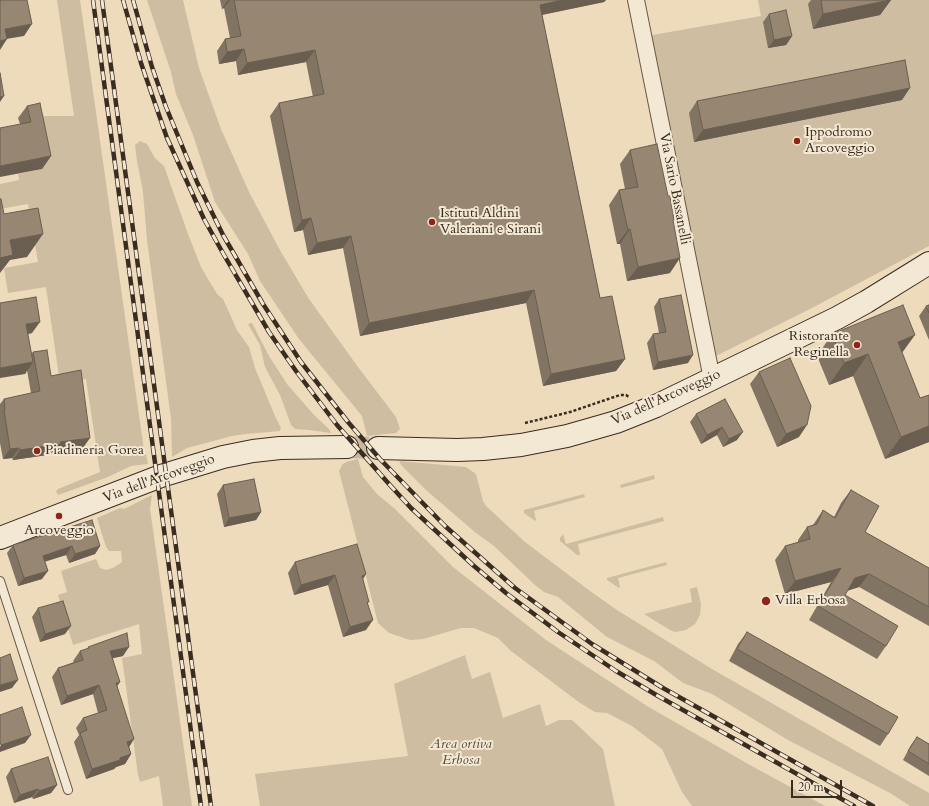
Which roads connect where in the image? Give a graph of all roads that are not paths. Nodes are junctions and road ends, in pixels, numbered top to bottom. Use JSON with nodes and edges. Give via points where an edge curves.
{"nodes":[{"id":1,"x":636,"y":0,"type":"edge"},
{"id":2,"x":929,"y":263,"type":"edge"},
{"id":3,"x":712,"y":379,"type":"junction"},
{"id":4,"x":347,"y":447,"type":"tunnel mouth"},
{"id":5,"x":378,"y":448,"type":"tunnel mouth"},
{"id":6,"x":0,"y":538,"type":"edge"},
{"id":7,"x":0,"y":581,"type":"edge"},
{"id":8,"x":68,"y":790,"type":"dead end"}],
"edges":[{"from":1,"to":3,"type":"street","name":"Via Sario Bassanelli"},
{"from":2,"to":3,"type":"street","name":"Via dell'Arcoveggio","via":[[866,302]]},
{"from":3,"to":5,"type":"street","name":"Via dell'Arcoveggio","via":[[628,418],[544,441],[472,449]]},
{"from":4,"to":6,"type":"street","name":"Via dell'Arcoveggio","via":[[280,448],[223,456],[161,476]]},
{"from":7,"to":8,"type":"lane"}]}
